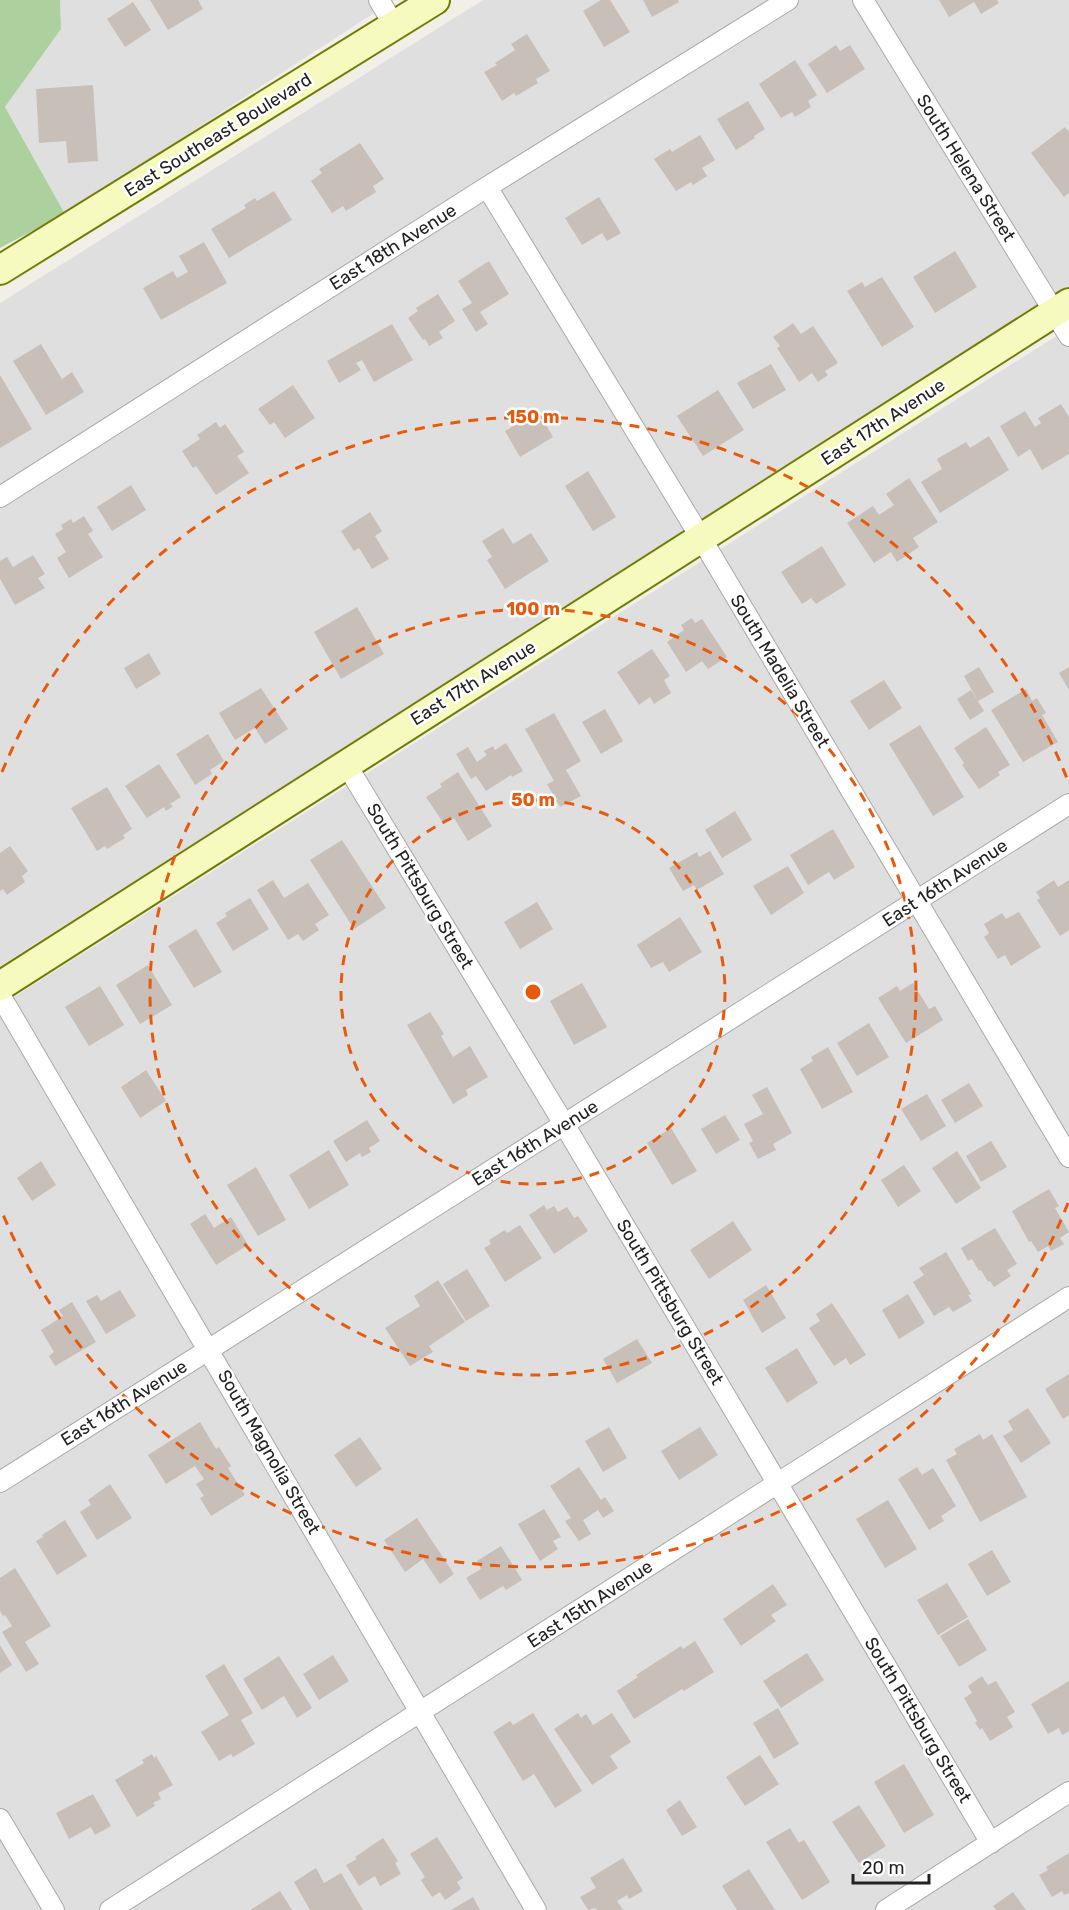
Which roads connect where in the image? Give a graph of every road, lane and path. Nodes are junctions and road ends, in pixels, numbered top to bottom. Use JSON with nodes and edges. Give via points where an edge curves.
{"nodes":[{"id":1,"x":378,"y":0,"type":"edge"},
{"id":2,"x":435,"y":0,"type":"edge"},
{"id":3,"x":788,"y":0,"type":"edge"},
{"id":4,"x":863,"y":0,"type":"edge"},
{"id":5,"x":394,"y":25,"type":"junction"},
{"id":6,"x":487,"y":187,"type":"junction"},
{"id":7,"x":0,"y":270,"type":"edge"},
{"id":8,"x":1064,"y":317,"type":"edge"},
{"id":9,"x":0,"y":497,"type":"edge"},
{"id":10,"x":701,"y":538,"type":"junction"},
{"id":11,"x":346,"y":764,"type":"junction"},
{"id":12,"x":1069,"y":804,"type":"edge"},
{"id":13,"x":916,"y":902,"type":"junction"},
{"id":14,"x":0,"y":986,"type":"edge"},
{"id":15,"x":0,"y":995,"type":"edge"},
{"id":16,"x":564,"y":1124,"type":"junction"},
{"id":17,"x":1069,"y":1157,"type":"edge"},
{"id":18,"x":1069,"y":1297,"type":"edge"},
{"id":19,"x":209,"y":1349,"type":"junction"},
{"id":20,"x":0,"y":1482,"type":"edge"},
{"id":21,"x":778,"y":1483,"type":"junction"},
{"id":22,"x":422,"y":1712,"type":"junction"},
{"id":23,"x":1069,"y":1792,"type":"edge"},
{"id":24,"x":0,"y":1819,"type":"edge"},
{"id":25,"x":990,"y":1843,"type":"junction"},
{"id":26,"x":54,"y":1910,"type":"edge"},
{"id":27,"x":110,"y":1910,"type":"edge"},
{"id":28,"x":536,"y":1910,"type":"edge"},
{"id":29,"x":886,"y":1910,"type":"edge"}],
"edges":[{"from":1,"to":5,"type":"street"},
{"from":2,"to":5,"type":"street","name":"East Southeast Boulevard"},
{"from":3,"to":6,"type":"street","name":"East 18th Avenue"},
{"from":4,"to":8,"type":"street","name":"South Helena Street"},
{"from":5,"to":7,"type":"street","name":"East Southeast Boulevard"},
{"from":6,"to":9,"type":"street","name":"East 18th Avenue"},
{"from":6,"to":10,"type":"street","name":"South Madelia Street"},
{"from":8,"to":10,"type":"street","name":"East 17th Avenue"},
{"from":10,"to":11,"type":"street","name":"East 17th Avenue"},
{"from":10,"to":13,"type":"street","name":"South Madelia Street"},
{"from":11,"to":14,"type":"street","name":"East 17th Avenue"},
{"from":11,"to":16,"type":"street","name":"South Pittsburg Street"},
{"from":12,"to":13,"type":"street","name":"East 16th Avenue"},
{"from":13,"to":16,"type":"street","name":"East 16th Avenue"},
{"from":13,"to":17,"type":"street","name":"South Madelia Street"},
{"from":15,"to":19,"type":"street","name":"South Magnolia Street"},
{"from":16,"to":19,"type":"street","name":"East 16th Avenue"},
{"from":16,"to":21,"type":"street","name":"South Pittsburg Street"},
{"from":18,"to":21,"type":"street","name":"East 15th Avenue"},
{"from":19,"to":20,"type":"street","name":"East 16th Avenue"},
{"from":19,"to":22,"type":"street","name":"South Magnolia Street"},
{"from":21,"to":22,"type":"street","name":"East 15th Avenue"},
{"from":21,"to":25,"type":"street","name":"South Pittsburg Street"},
{"from":22,"to":27,"type":"street","name":"East 15th Avenue"},
{"from":22,"to":28,"type":"street","name":"South Magnolia Street"},
{"from":23,"to":25,"type":"street"},
{"from":24,"to":26,"type":"street"},
{"from":25,"to":29,"type":"street"}]}
